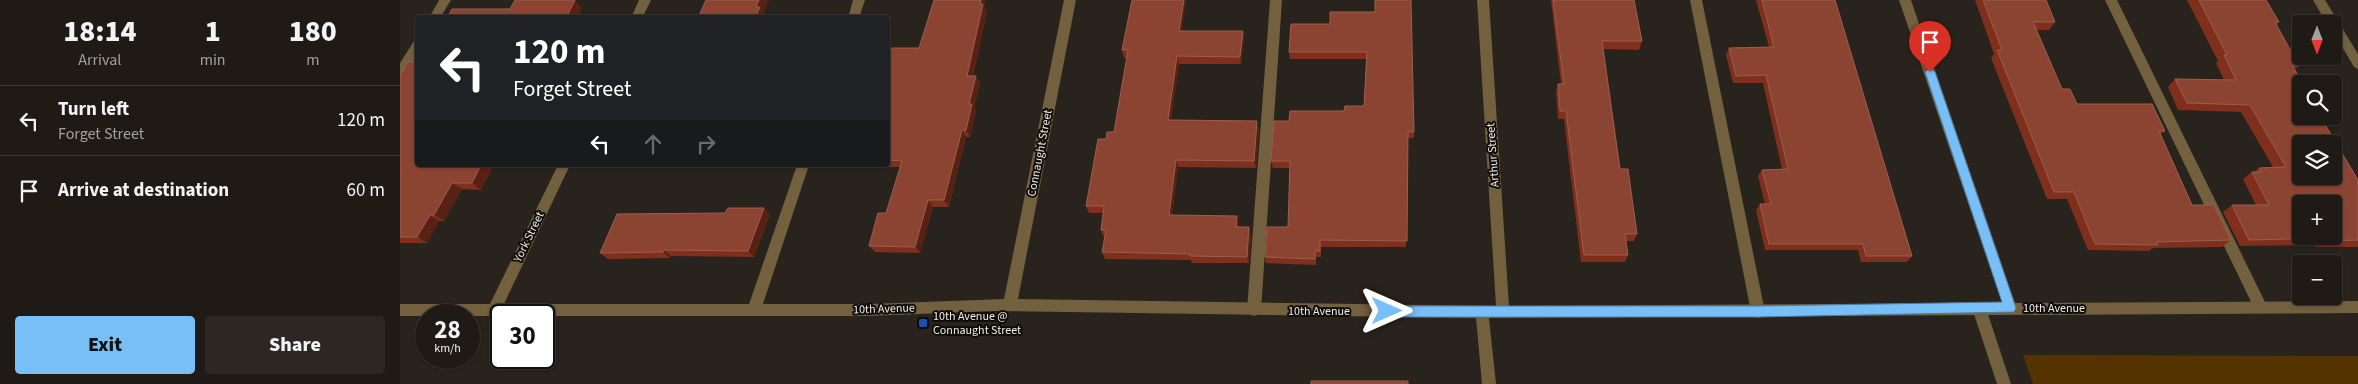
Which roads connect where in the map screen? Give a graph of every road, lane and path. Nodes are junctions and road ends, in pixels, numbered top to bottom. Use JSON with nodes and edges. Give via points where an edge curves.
{"nodes":[{"id":1,"x":445,"y":0,"type":"edge"},
{"id":2,"x":645,"y":0,"type":"edge"},
{"id":3,"x":858,"y":0,"type":"edge"},
{"id":4,"x":1070,"y":0,"type":"edge"},
{"id":5,"x":1276,"y":0,"type":"edge"},
{"id":6,"x":1483,"y":0,"type":"edge"},
{"id":7,"x":1696,"y":0,"type":"edge"},
{"id":8,"x":1905,"y":0,"type":"edge"},
{"id":9,"x":2111,"y":0,"type":"edge"},
{"id":10,"x":2319,"y":0,"type":"edge"},
{"id":11,"x":436,"y":15,"type":"edge"},
{"id":12,"x":638,"y":15,"type":"edge"},
{"id":13,"x":854,"y":15,"type":"edge"},
{"id":14,"x":2328,"y":15,"type":"edge"},
{"id":15,"x":2342,"y":37,"type":"edge"},
{"id":16,"x":415,"y":49,"type":"edge"},
{"id":17,"x":2358,"y":64,"type":"edge"},
{"id":18,"x":400,"y":72,"type":"edge"},
{"id":19,"x":563,"y":167,"type":"edge"},
{"id":20,"x":802,"y":167,"type":"edge"},
{"id":21,"x":497,"y":304,"type":"edge"},
{"id":22,"x":1010,"y":305,"type":"junction"},
{"id":23,"x":2260,"y":306,"type":"junction"},
{"id":24,"x":2358,"y":307,"type":"edge"},
{"id":25,"x":1978,"y":308,"type":"junction"},
{"id":26,"x":2010,"y":308,"type":"junction"},
{"id":27,"x":400,"y":310,"type":"edge"},
{"id":28,"x":490,"y":310,"type":"edge"},
{"id":29,"x":555,"y":310,"type":"edge"},
{"id":30,"x":754,"y":310,"type":"junction"},
{"id":31,"x":1254,"y":310,"type":"junction"},
{"id":32,"x":1503,"y":311,"type":"junction"},
{"id":33,"x":1482,"y":312,"type":"junction"},
{"id":34,"x":1758,"y":312,"type":"junction"},
{"id":35,"x":1489,"y":384,"type":"edge"},
{"id":36,"x":2004,"y":384,"type":"edge"}],
"edges":[{"from":1,"to":11,"type":"street"},
{"from":2,"to":12,"type":"street"},
{"from":3,"to":13,"type":"street"},
{"from":4,"to":22,"type":"street","name":"Connaught Street"},
{"from":5,"to":31,"type":"street"},
{"from":6,"to":32,"type":"street","name":"Arthur Street"},
{"from":7,"to":34,"type":"street"},
{"from":8,"to":26,"type":"street"},
{"from":9,"to":23,"type":"street"},
{"from":10,"to":14,"type":"street"},
{"from":15,"to":17,"type":"street"},
{"from":16,"to":18,"type":"street"},
{"from":19,"to":21,"type":"street","name":"York Street"},
{"from":20,"to":30,"type":"street"},
{"from":22,"to":30,"type":"street","name":"10th Avenue"},
{"from":22,"to":31,"type":"street","name":"10th Avenue"},
{"from":23,"to":24,"type":"street","name":"10th Avenue"},
{"from":23,"to":26,"type":"street","name":"10th Avenue"},
{"from":25,"to":26,"type":"street","name":"10th Avenue"},
{"from":25,"to":34,"type":"street","name":"10th Avenue"},
{"from":25,"to":36,"type":"street"},
{"from":27,"to":28,"type":"street","name":"10th Avenue"},
{"from":29,"to":30,"type":"street","name":"10th Avenue"},
{"from":31,"to":33,"type":"street","name":"10th Avenue"},
{"from":32,"to":33,"type":"street","name":"10th Avenue"},
{"from":32,"to":34,"type":"street","name":"10th Avenue"},
{"from":33,"to":35,"type":"street"}]}
